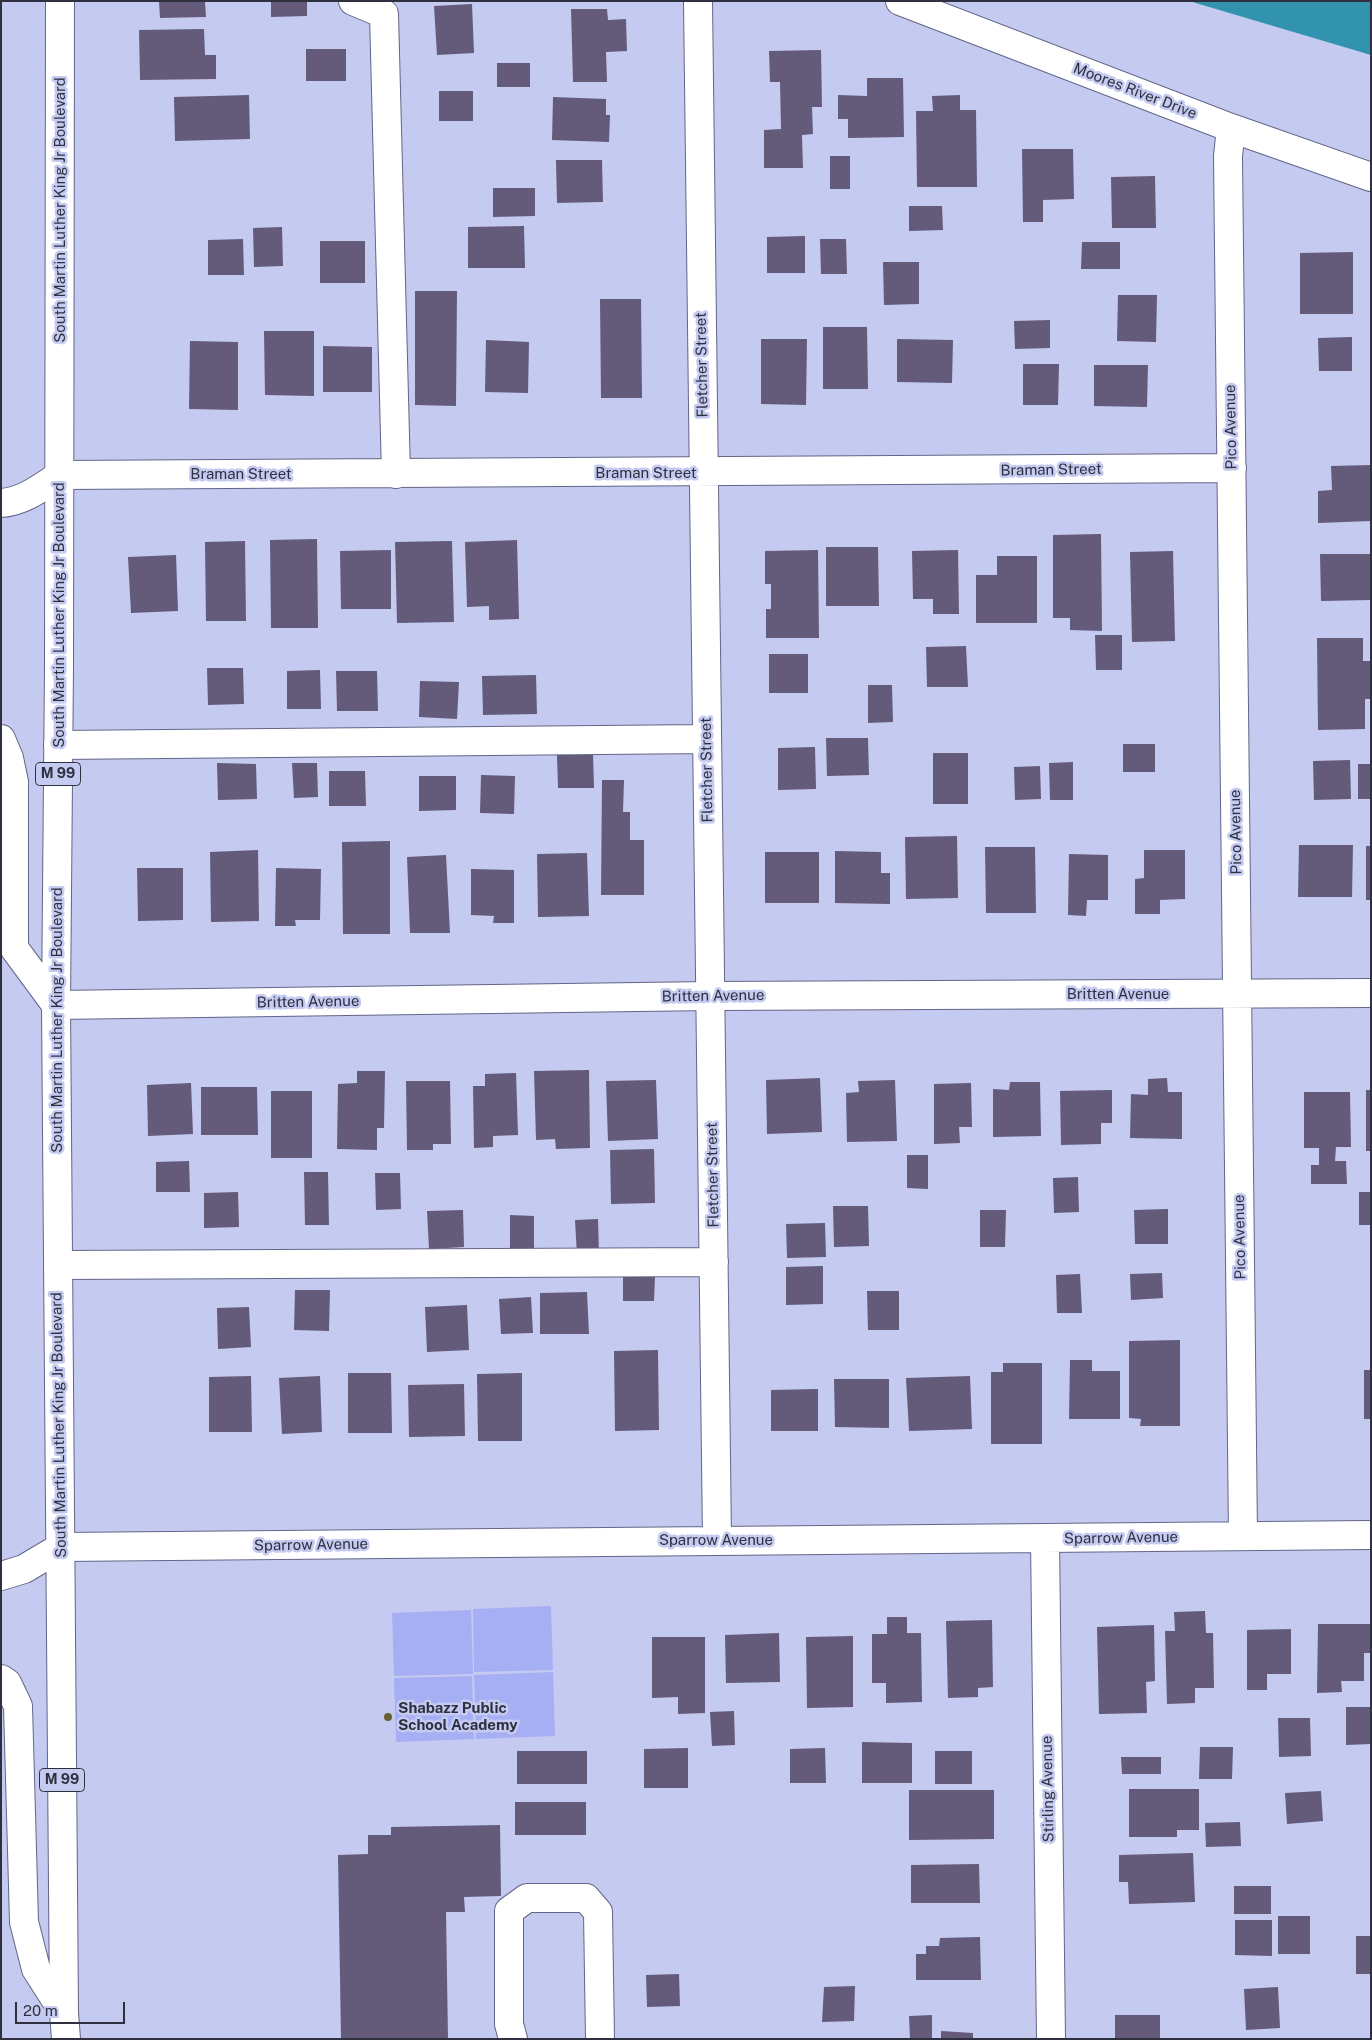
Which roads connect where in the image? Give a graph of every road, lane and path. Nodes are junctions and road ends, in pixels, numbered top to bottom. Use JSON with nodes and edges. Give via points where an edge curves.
{"nodes":[{"id":1,"x":60,"y":1,"type":"edge"},
{"id":2,"x":354,"y":1,"type":"edge"},
{"id":3,"x":698,"y":1,"type":"edge"},
{"id":4,"x":900,"y":1,"type":"edge"},
{"id":5,"x":1231,"y":128,"type":"junction"},
{"id":6,"x":1371,"y":177,"type":"edge"},
{"id":7,"x":1232,"y":468,"type":"junction"},
{"id":8,"x":703,"y":472,"type":"junction"},
{"id":9,"x":396,"y":474,"type":"junction"},
{"id":10,"x":60,"y":475,"type":"junction"},
{"id":11,"x":1,"y":503,"type":"edge"},
{"id":12,"x":707,"y":739,"type":"junction"},
{"id":13,"x":1,"y":740,"type":"edge"},
{"id":14,"x":58,"y":745,"type":"junction"},
{"id":15,"x":1238,"y":993,"type":"junction"},
{"id":16,"x":1371,"y":993,"type":"edge"},
{"id":17,"x":711,"y":996,"type":"junction"},
{"id":18,"x":56,"y":1005,"type":"junction"},
{"id":19,"x":714,"y":1262,"type":"junction"},
{"id":20,"x":58,"y":1265,"type":"junction"},
{"id":21,"x":1371,"y":1535,"type":"edge"},
{"id":22,"x":1243,"y":1536,"type":"junction"},
{"id":23,"x":1045,"y":1539,"type":"junction"},
{"id":24,"x":717,"y":1540,"type":"junction"},
{"id":25,"x":61,"y":1547,"type":"junction"},
{"id":26,"x":1,"y":1576,"type":"edge"},
{"id":27,"x":1,"y":1679,"type":"edge"},
{"id":28,"x":65,"y":2026,"type":"edge"},
{"id":29,"x":513,"y":2039,"type":"edge"},
{"id":30,"x":600,"y":2039,"type":"edge"},
{"id":31,"x":1051,"y":2039,"type":"edge"}],
"edges":[{"from":1,"to":10,"type":"street","name":"South Martin Luther King Jr Boulevard","number":"M 99"},
{"from":2,"to":9,"type":"street","via":[[384,14]]},
{"from":3,"to":8,"type":"street","name":"Fletcher Street"},
{"from":4,"to":5,"type":"street","name":"Moores River Drive"},
{"from":5,"to":6,"type":"street","name":"Moores River Drive"},
{"from":5,"to":7,"type":"street","name":"Pico Avenue","via":[[1228,156]]},
{"from":7,"to":8,"type":"street","name":"Braman Street"},
{"from":7,"to":15,"type":"street","name":"Pico Avenue"},
{"from":8,"to":9,"type":"street","name":"Braman Street"},
{"from":8,"to":12,"type":"street","name":"Fletcher Street"},
{"from":9,"to":10,"type":"street","name":"Braman Street"},
{"from":10,"to":11,"type":"street","via":[[34,492]]},
{"from":10,"to":14,"type":"street","name":"South Martin Luther King Jr Boulevard","number":"M 99"},
{"from":12,"to":14,"type":"street"},
{"from":12,"to":17,"type":"street","name":"Fletcher Street"},
{"from":13,"to":18,"type":"street","via":[[14,782],[14,948]]},
{"from":14,"to":18,"type":"street","name":"South Martin Luther King Jr Boulevard","number":"M 99"},
{"from":15,"to":16,"type":"street","name":"Britten Avenue"},
{"from":15,"to":17,"type":"street","name":"Britten Avenue"},
{"from":15,"to":22,"type":"street","name":"Pico Avenue"},
{"from":17,"to":18,"type":"street","name":"Britten Avenue"},
{"from":17,"to":19,"type":"street","name":"Fletcher Street"},
{"from":18,"to":20,"type":"street","name":"South Martin Luther King Jr Boulevard","number":"M 99"},
{"from":19,"to":20,"type":"street"},
{"from":19,"to":24,"type":"street","name":"Fletcher Street"},
{"from":20,"to":25,"type":"street","name":"South Martin Luther King Jr Boulevard","number":"M 99"},
{"from":21,"to":22,"type":"street","name":"Sparrow Avenue"},
{"from":22,"to":23,"type":"street","name":"Sparrow Avenue"},
{"from":23,"to":24,"type":"street","name":"Sparrow Avenue"},
{"from":23,"to":31,"type":"street","name":"Stirling Avenue"},
{"from":24,"to":25,"type":"street","name":"Sparrow Avenue"},
{"from":25,"to":26,"type":"street","via":[[24,1570]]},
{"from":25,"to":28,"type":"street","name":"South Martin Luther King Jr Boulevard","number":"M 99"},
{"from":27,"to":28,"type":"street","via":[[18,1706],[24,1922],[36,1969]]},
{"from":29,"to":30,"type":"street","via":[[509,2024],[509,1911],[527,1898],[586,1898],[598,1912]]}]}
